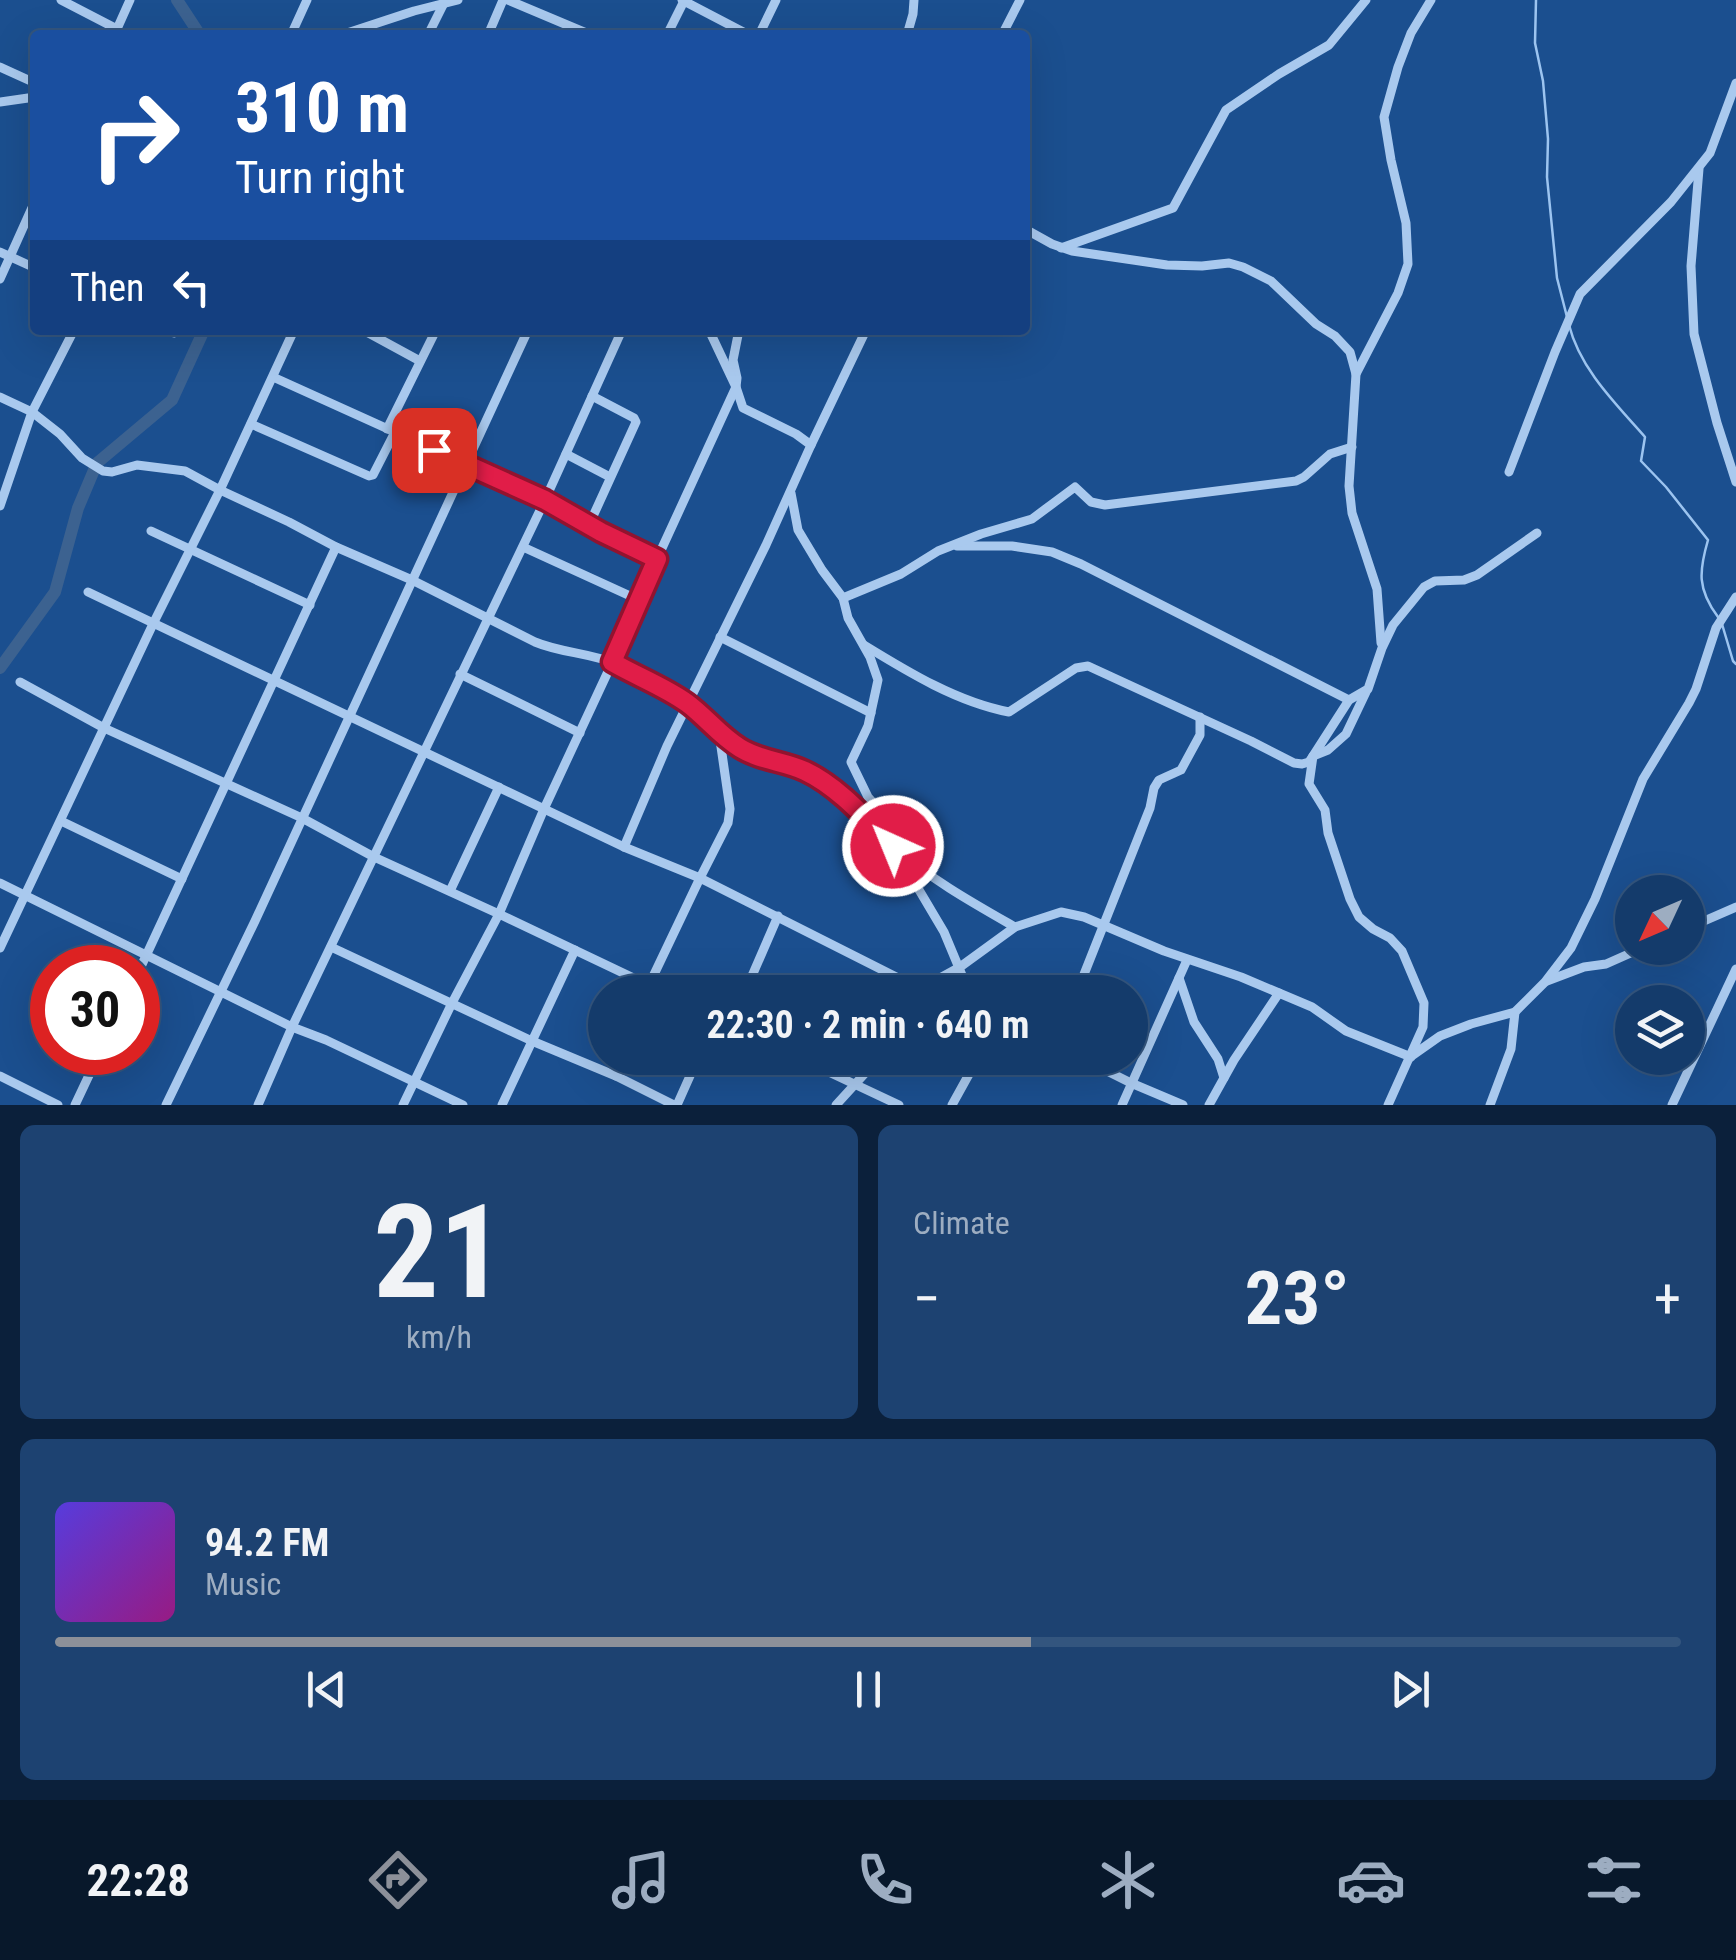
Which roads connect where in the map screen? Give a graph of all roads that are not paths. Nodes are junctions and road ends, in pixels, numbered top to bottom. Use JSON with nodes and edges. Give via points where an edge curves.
{"nodes":[{"id":1,"x":61,"y":0,"type":"edge"},
{"id":2,"x":130,"y":0,"type":"edge"},
{"id":3,"x":307,"y":0,"type":"edge"},
{"id":4,"x":458,"y":0,"type":"edge"},
{"id":5,"x":506,"y":0,"type":"edge"},
{"id":6,"x":683,"y":0,"type":"edge"},
{"id":7,"x":776,"y":0,"type":"edge"},
{"id":8,"x":914,"y":0,"type":"edge"},
{"id":9,"x":1020,"y":0,"type":"edge"},
{"id":10,"x":1366,"y":0,"type":"edge"},
{"id":11,"x":1431,"y":0,"type":"edge"},
{"id":12,"x":444,"y":3,"type":"junction"},
{"id":13,"x":416,"y":6,"type":"edge"},
{"id":14,"x":113,"y":30,"type":"edge"},
{"id":15,"x":117,"y":30,"type":"edge"},
{"id":16,"x":293,"y":30,"type":"edge"},
{"id":17,"x":354,"y":30,"type":"edge"},
{"id":18,"x":430,"y":30,"type":"edge"},
{"id":19,"x":491,"y":30,"type":"edge"},
{"id":20,"x":574,"y":30,"type":"edge"},
{"id":21,"x":670,"y":30,"type":"edge"},
{"id":22,"x":740,"y":30,"type":"edge"},
{"id":23,"x":761,"y":30,"type":"edge"},
{"id":24,"x":908,"y":30,"type":"edge"},
{"id":25,"x":1005,"y":30,"type":"edge"},
{"id":26,"x":0,"y":67,"type":"edge"},
{"id":27,"x":30,"y":81,"type":"edge"},
{"id":28,"x":1736,"y":83,"type":"edge"},
{"id":29,"x":30,"y":98,"type":"edge"},
{"id":30,"x":0,"y":102,"type":"edge"},
{"id":31,"x":1699,"y":167,"type":"junction"},
{"id":32,"x":30,"y":210,"type":"edge"},
{"id":33,"x":1030,"y":232,"type":"edge"},
{"id":34,"x":1061,"y":248,"type":"junction"},
{"id":35,"x":5,"y":254,"type":"edge"},
{"id":36,"x":30,"y":266,"type":"edge"},
{"id":37,"x":0,"y":280,"type":"edge"},
{"id":38,"x":71,"y":335,"type":"edge"},
{"id":39,"x":292,"y":335,"type":"edge"},
{"id":40,"x":371,"y":335,"type":"edge"},
{"id":41,"x":433,"y":335,"type":"edge"},
{"id":42,"x":526,"y":335,"type":"edge"},
{"id":43,"x":620,"y":335,"type":"edge"},
{"id":44,"x":711,"y":335,"type":"edge"},
{"id":45,"x":738,"y":335,"type":"edge"},
{"id":46,"x":864,"y":335,"type":"edge"},
{"id":47,"x":420,"y":361,"type":"junction"},
{"id":48,"x":1356,"y":374,"type":"junction"},
{"id":49,"x":272,"y":376,"type":"junction"},
{"id":50,"x":736,"y":387,"type":"junction"},
{"id":51,"x":592,"y":396,"type":"junction"},
{"id":52,"x":0,"y":397,"type":"edge"},
{"id":53,"x":32,"y":412,"type":"junction"},
{"id":54,"x":251,"y":424,"type":"junction"},
{"id":55,"x":391,"y":430,"type":"junction"},
{"id":56,"x":811,"y":445,"type":"junction"},
{"id":57,"x":1352,"y":447,"type":"junction"},
{"id":58,"x":566,"y":454,"type":"junction"},
{"id":59,"x":466,"y":465,"type":"junction"},
{"id":60,"x":1509,"y":472,"type":"dead end"},
{"id":61,"x":610,"y":477,"type":"junction"},
{"id":62,"x":1736,"y":482,"type":"edge"},
{"id":63,"x":220,"y":490,"type":"junction"},
{"id":64,"x":791,"y":490,"type":"junction"},
{"id":65,"x":545,"y":500,"type":"junction"},
{"id":66,"x":0,"y":506,"type":"edge"},
{"id":67,"x":588,"y":525,"type":"junction"},
{"id":68,"x":152,"y":532,"type":"dead end"},
{"id":69,"x":1538,"y":533,"type":"dead end"},
{"id":70,"x":950,"y":546,"type":"junction"},
{"id":71,"x":336,"y":547,"type":"junction"},
{"id":72,"x":523,"y":547,"type":"junction"},
{"id":73,"x":190,"y":550,"type":"junction"},
{"id":74,"x":657,"y":559,"type":"junction"},
{"id":75,"x":412,"y":580,"type":"junction"},
{"id":76,"x":88,"y":592,"type":"dead end"},
{"id":77,"x":1736,"y":597,"type":"edge"},
{"id":78,"x":843,"y":598,"type":"junction"},
{"id":79,"x":639,"y":600,"type":"junction"},
{"id":80,"x":310,"y":605,"type":"junction"},
{"id":81,"x":488,"y":618,"type":"junction"},
{"id":82,"x":153,"y":624,"type":"junction"},
{"id":83,"x":720,"y":637,"type":"junction"},
{"id":84,"x":864,"y":645,"type":"junction"},
{"id":85,"x":1382,"y":648,"type":"junction"},
{"id":86,"x":612,"y":662,"type":"junction"},
{"id":87,"x":460,"y":674,"type":"junction"},
{"id":88,"x":20,"y":682,"type":"dead end"},
{"id":89,"x":274,"y":682,"type":"junction"},
{"id":90,"x":1368,"y":689,"type":"junction"},
{"id":91,"x":1349,"y":700,"type":"junction"},
{"id":92,"x":687,"y":703,"type":"junction"},
{"id":93,"x":871,"y":713,"type":"junction"},
{"id":94,"x":350,"y":716,"type":"junction"},
{"id":95,"x":1200,"y":718,"type":"junction"},
{"id":96,"x":104,"y":728,"type":"junction"},
{"id":97,"x":580,"y":733,"type":"junction"},
{"id":98,"x":719,"y":733,"type":"junction"},
{"id":99,"x":424,"y":750,"type":"junction"},
{"id":100,"x":1313,"y":756,"type":"junction"},
{"id":101,"x":227,"y":783,"type":"junction"},
{"id":102,"x":499,"y":787,"type":"junction"},
{"id":103,"x":544,"y":809,"type":"junction"},
{"id":104,"x":302,"y":818,"type":"junction"},
{"id":105,"x":61,"y":821,"type":"junction"},
{"id":106,"x":893,"y":846,"type":"junction"},
{"id":107,"x":624,"y":847,"type":"junction"},
{"id":108,"x":374,"y":857,"type":"junction"},
{"id":109,"x":700,"y":878,"type":"junction"},
{"id":110,"x":182,"y":879,"type":"junction"},
{"id":111,"x":0,"y":883,"type":"edge"},
{"id":112,"x":450,"y":891,"type":"junction"},
{"id":113,"x":26,"y":894,"type":"junction"},
{"id":114,"x":1736,"y":907,"type":"edge"},
{"id":115,"x":500,"y":914,"type":"junction"},
{"id":116,"x":778,"y":916,"type":"junction"},
{"id":117,"x":1705,"y":921,"type":"edge"},
{"id":118,"x":1103,"y":924,"type":"junction"},
{"id":119,"x":1015,"y":927,"type":"junction"},
{"id":120,"x":128,"y":945,"type":"edge"},
{"id":121,"x":150,"y":945,"type":"edge"},
{"id":122,"x":331,"y":947,"type":"junction"},
{"id":123,"x":0,"y":948,"type":"edge"},
{"id":124,"x":574,"y":950,"type":"junction"},
{"id":125,"x":1187,"y":960,"type":"junction"},
{"id":126,"x":1615,"y":960,"type":"edge"},
{"id":127,"x":160,"y":961,"type":"edge"},
{"id":128,"x":960,"y":967,"type":"junction"},
{"id":129,"x":1736,"y":969,"type":"edge"},
{"id":130,"x":628,"y":975,"type":"edge"},
{"id":131,"x":654,"y":975,"type":"edge"},
{"id":132,"x":752,"y":975,"type":"edge"},
{"id":133,"x":889,"y":975,"type":"edge"},
{"id":134,"x":946,"y":975,"type":"edge"},
{"id":135,"x":963,"y":975,"type":"edge"},
{"id":136,"x":1084,"y":975,"type":"edge"},
{"id":137,"x":1178,"y":978,"type":"junction"},
{"id":138,"x":1545,"y":982,"type":"junction"},
{"id":139,"x":222,"y":990,"type":"junction"},
{"id":140,"x":1279,"y":994,"type":"junction"},
{"id":141,"x":452,"y":1002,"type":"junction"},
{"id":142,"x":1515,"y":1012,"type":"junction"},
{"id":143,"x":292,"y":1026,"type":"junction"},
{"id":144,"x":532,"y":1041,"type":"junction"},
{"id":145,"x":1411,"y":1057,"type":"junction"},
{"id":146,"x":89,"y":1075,"type":"edge"},
{"id":147,"x":690,"y":1075,"type":"edge"},
{"id":148,"x":837,"y":1075,"type":"edge"},
{"id":149,"x":864,"y":1075,"type":"edge"},
{"id":150,"x":969,"y":1075,"type":"edge"},
{"id":151,"x":1116,"y":1075,"type":"edge"},
{"id":152,"x":0,"y":1076,"type":"edge"},
{"id":153,"x":616,"y":1076,"type":"joint"},
{"id":154,"x":1224,"y":1078,"type":"junction"},
{"id":155,"x":413,"y":1081,"type":"junction"},
{"id":156,"x":1132,"y":1083,"type":"junction"},
{"id":157,"x":856,"y":1084,"type":"junction"},
{"id":158,"x":58,"y":1105,"type":"edge"},
{"id":159,"x":75,"y":1105,"type":"edge"},
{"id":160,"x":166,"y":1105,"type":"edge"},
{"id":161,"x":258,"y":1105,"type":"edge"},
{"id":162,"x":402,"y":1105,"type":"edge"},
{"id":163,"x":463,"y":1105,"type":"edge"},
{"id":164,"x":502,"y":1105,"type":"edge"},
{"id":165,"x":676,"y":1105,"type":"edge"},
{"id":166,"x":836,"y":1105,"type":"edge"},
{"id":167,"x":900,"y":1105,"type":"edge"},
{"id":168,"x":952,"y":1105,"type":"edge"},
{"id":169,"x":1122,"y":1105,"type":"edge"},
{"id":170,"x":1182,"y":1105,"type":"edge"},
{"id":171,"x":1209,"y":1105,"type":"edge"},
{"id":172,"x":1388,"y":1105,"type":"edge"},
{"id":173,"x":1490,"y":1105,"type":"edge"},
{"id":174,"x":1672,"y":1105,"type":"edge"}],
"edges":[{"from":1,"to":14,"type":"street"},
{"from":2,"to":15,"type":"street"},
{"from":3,"to":16,"type":"street"},
{"from":4,"to":12,"type":"street"},
{"from":5,"to":19,"type":"street"},
{"from":5,"to":20,"type":"street"},
{"from":6,"to":21,"type":"street"},
{"from":6,"to":22,"type":"street"},
{"from":7,"to":23,"type":"street"},
{"from":8,"to":24,"type":"street"},
{"from":9,"to":25,"type":"street"},
{"from":10,"to":34,"type":"street","via":[[1329,45],[1226,110],[1173,208]]},
{"from":11,"to":48,"type":"street","via":[[1411,33],[1384,116],[1408,264]]},
{"from":12,"to":13,"type":"street"},
{"from":12,"to":18,"type":"street"},
{"from":13,"to":17,"type":"street"},
{"from":26,"to":27,"type":"street"},
{"from":28,"to":31,"type":"street"},
{"from":29,"to":30,"type":"street"},
{"from":31,"to":60,"type":"street","via":[[1580,294]]},
{"from":31,"to":62,"type":"street","via":[[1691,266],[1694,334]]},
{"from":32,"to":35,"type":"street"},
{"from":33,"to":34,"type":"street"},
{"from":34,"to":48,"type":"street","via":[[1166,266],[1243,266],[1271,280],[1335,336],[1350,352]]},
{"from":35,"to":36,"type":"street"},
{"from":35,"to":37,"type":"street"},
{"from":38,"to":53,"type":"street"},
{"from":39,"to":49,"type":"street"},
{"from":40,"to":47,"type":"street"},
{"from":41,"to":47,"type":"street"},
{"from":42,"to":59,"type":"street"},
{"from":43,"to":51,"type":"street"},
{"from":44,"to":50,"type":"street"},
{"from":45,"to":50,"type":"street"},
{"from":46,"to":56,"type":"street"},
{"from":47,"to":55,"type":"street"},
{"from":48,"to":57,"type":"street"},
{"from":49,"to":54,"type":"street"},
{"from":49,"to":55,"type":"street"},
{"from":50,"to":56,"type":"street","via":[[743,408]]},
{"from":50,"to":74,"type":"street"},
{"from":51,"to":58,"type":"street"},
{"from":51,"to":61,"type":"street","via":[[636,422]]},
{"from":52,"to":53,"type":"street"},
{"from":53,"to":63,"type":"street","via":[[103,471],[162,466]]},
{"from":53,"to":66,"type":"street"},
{"from":54,"to":55,"type":"street","via":[[369,476]]},
{"from":54,"to":63,"type":"street"},
{"from":55,"to":59,"type":"street"},
{"from":56,"to":64,"type":"street"},
{"from":57,"to":70,"type":"street","via":[[1330,454],[1296,481],[1106,504],[1075,487],[1032,519]]},
{"from":57,"to":85,"type":"street","via":[[1352,513],[1378,589]]},
{"from":58,"to":61,"type":"street"},
{"from":58,"to":65,"type":"street"},
{"from":59,"to":65,"type":"street"},
{"from":59,"to":75,"type":"street"},
{"from":61,"to":67,"type":"street"},
{"from":63,"to":71,"type":"street"},
{"from":63,"to":73,"type":"street"},
{"from":64,"to":78,"type":"street","via":[[798,530]]},
{"from":64,"to":83,"type":"street"},
{"from":65,"to":67,"type":"street"},
{"from":65,"to":72,"type":"street"},
{"from":67,"to":74,"type":"street"},
{"from":68,"to":73,"type":"street"},
{"from":69,"to":85,"type":"street","via":[[1477,575],[1424,587]]},
{"from":70,"to":78,"type":"street"},
{"from":70,"to":91,"type":"street","via":[[1012,546],[1063,556]]},
{"from":71,"to":75,"type":"street"},
{"from":71,"to":80,"type":"street"},
{"from":72,"to":79,"type":"street"},
{"from":72,"to":81,"type":"street"},
{"from":73,"to":80,"type":"street"},
{"from":73,"to":82,"type":"street"},
{"from":74,"to":79,"type":"street"},
{"from":75,"to":81,"type":"street"},
{"from":75,"to":94,"type":"street"},
{"from":76,"to":82,"type":"street"},
{"from":77,"to":138,"type":"street","via":[[1716,628],[1696,689],[1643,779],[1579,932]]},
{"from":78,"to":84,"type":"street"},
{"from":79,"to":86,"type":"street"},
{"from":80,"to":89,"type":"street"},
{"from":81,"to":86,"type":"street","via":[[550,649]]},
{"from":81,"to":87,"type":"street"},
{"from":82,"to":89,"type":"street"},
{"from":82,"to":96,"type":"street"},
{"from":83,"to":92,"type":"street"},
{"from":83,"to":93,"type":"street"},
{"from":84,"to":93,"type":"street","via":[[878,680]]},
{"from":84,"to":95,"type":"street","via":[[947,692],[1002,712],[1088,666]]},
{"from":85,"to":90,"type":"street"},
{"from":86,"to":92,"type":"street"},
{"from":86,"to":97,"type":"street"},
{"from":87,"to":97,"type":"street"},
{"from":87,"to":99,"type":"street"},
{"from":88,"to":96,"type":"street"},
{"from":89,"to":94,"type":"street"},
{"from":89,"to":101,"type":"street"},
{"from":90,"to":91,"type":"street"},
{"from":90,"to":100,"type":"street","via":[[1346,734]]},
{"from":91,"to":100,"type":"street"},
{"from":92,"to":98,"type":"street"},
{"from":92,"to":107,"type":"street"},
{"from":93,"to":106,"type":"street","via":[[851,762],[885,816]]},
{"from":94,"to":99,"type":"street"},
{"from":94,"to":104,"type":"street"},
{"from":95,"to":100,"type":"street","via":[[1294,764]]},
{"from":95,"to":118,"type":"street","via":[[1200,735],[1181,770],[1154,788]]},
{"from":96,"to":101,"type":"street"},
{"from":96,"to":105,"type":"street"},
{"from":97,"to":103,"type":"street"},
{"from":98,"to":106,"type":"street","via":[[758,758],[818,778]]},
{"from":98,"to":109,"type":"street","via":[[730,810]]},
{"from":99,"to":102,"type":"street"},
{"from":99,"to":108,"type":"street"},
{"from":100,"to":145,"type":"street","via":[[1310,784],[1325,810],[1350,899],[1359,917],[1402,951],[1424,1002]]},
{"from":101,"to":104,"type":"street"},
{"from":101,"to":110,"type":"street"},
{"from":102,"to":103,"type":"street"},
{"from":102,"to":112,"type":"street"},
{"from":103,"to":107,"type":"street"},
{"from":103,"to":115,"type":"street"},
{"from":104,"to":108,"type":"street"},
{"from":104,"to":139,"type":"street"},
{"from":105,"to":110,"type":"street"},
{"from":105,"to":113,"type":"street"},
{"from":106,"to":119,"type":"street","via":[[949,890]]},
{"from":106,"to":128,"type":"street"},
{"from":107,"to":109,"type":"street"},
{"from":108,"to":112,"type":"street"},
{"from":108,"to":122,"type":"street"},
{"from":109,"to":116,"type":"street"},
{"from":109,"to":131,"type":"street"},
{"from":110,"to":121,"type":"street"},
{"from":111,"to":113,"type":"street"},
{"from":112,"to":115,"type":"street"},
{"from":113,"to":120,"type":"street"},
{"from":113,"to":123,"type":"street"},
{"from":114,"to":117,"type":"street"},
{"from":115,"to":124,"type":"street"},
{"from":115,"to":141,"type":"street"},
{"from":116,"to":132,"type":"street"},
{"from":116,"to":133,"type":"street"},
{"from":118,"to":119,"type":"street","via":[[1061,912]]},
{"from":118,"to":125,"type":"street"},
{"from":118,"to":136,"type":"street"},
{"from":119,"to":128,"type":"street"},
{"from":122,"to":141,"type":"street"},
{"from":122,"to":143,"type":"street"},
{"from":124,"to":130,"type":"street"},
{"from":124,"to":144,"type":"street"},
{"from":125,"to":137,"type":"street"},
{"from":125,"to":140,"type":"street"},
{"from":126,"to":138,"type":"street"},
{"from":127,"to":139,"type":"street"},
{"from":128,"to":134,"type":"street"},
{"from":128,"to":135,"type":"street"},
{"from":129,"to":174,"type":"street"},
{"from":137,"to":154,"type":"street"},
{"from":137,"to":156,"type":"street"},
{"from":138,"to":142,"type":"street"},
{"from":139,"to":143,"type":"street"},
{"from":139,"to":160,"type":"street"},
{"from":140,"to":145,"type":"street"},
{"from":140,"to":154,"type":"street"},
{"from":141,"to":144,"type":"street"},
{"from":141,"to":155,"type":"street"},
{"from":142,"to":145,"type":"street","via":[[1440,1036]]},
{"from":142,"to":173,"type":"street","via":[[1512,1049]]},
{"from":143,"to":155,"type":"street"},
{"from":143,"to":161,"type":"street"},
{"from":144,"to":153,"type":"street"},
{"from":144,"to":164,"type":"street"},
{"from":145,"to":172,"type":"street"},
{"from":146,"to":159,"type":"street"},
{"from":147,"to":165,"type":"street"},
{"from":148,"to":157,"type":"street"},
{"from":149,"to":157,"type":"street"},
{"from":150,"to":168,"type":"street"},
{"from":151,"to":156,"type":"street"},
{"from":152,"to":158,"type":"street"},
{"from":153,"to":165,"type":"street"},
{"from":154,"to":171,"type":"street"},
{"from":155,"to":162,"type":"street"},
{"from":155,"to":163,"type":"street"},
{"from":156,"to":169,"type":"street"},
{"from":156,"to":170,"type":"street"},
{"from":157,"to":166,"type":"street"},
{"from":157,"to":167,"type":"street"}]}
